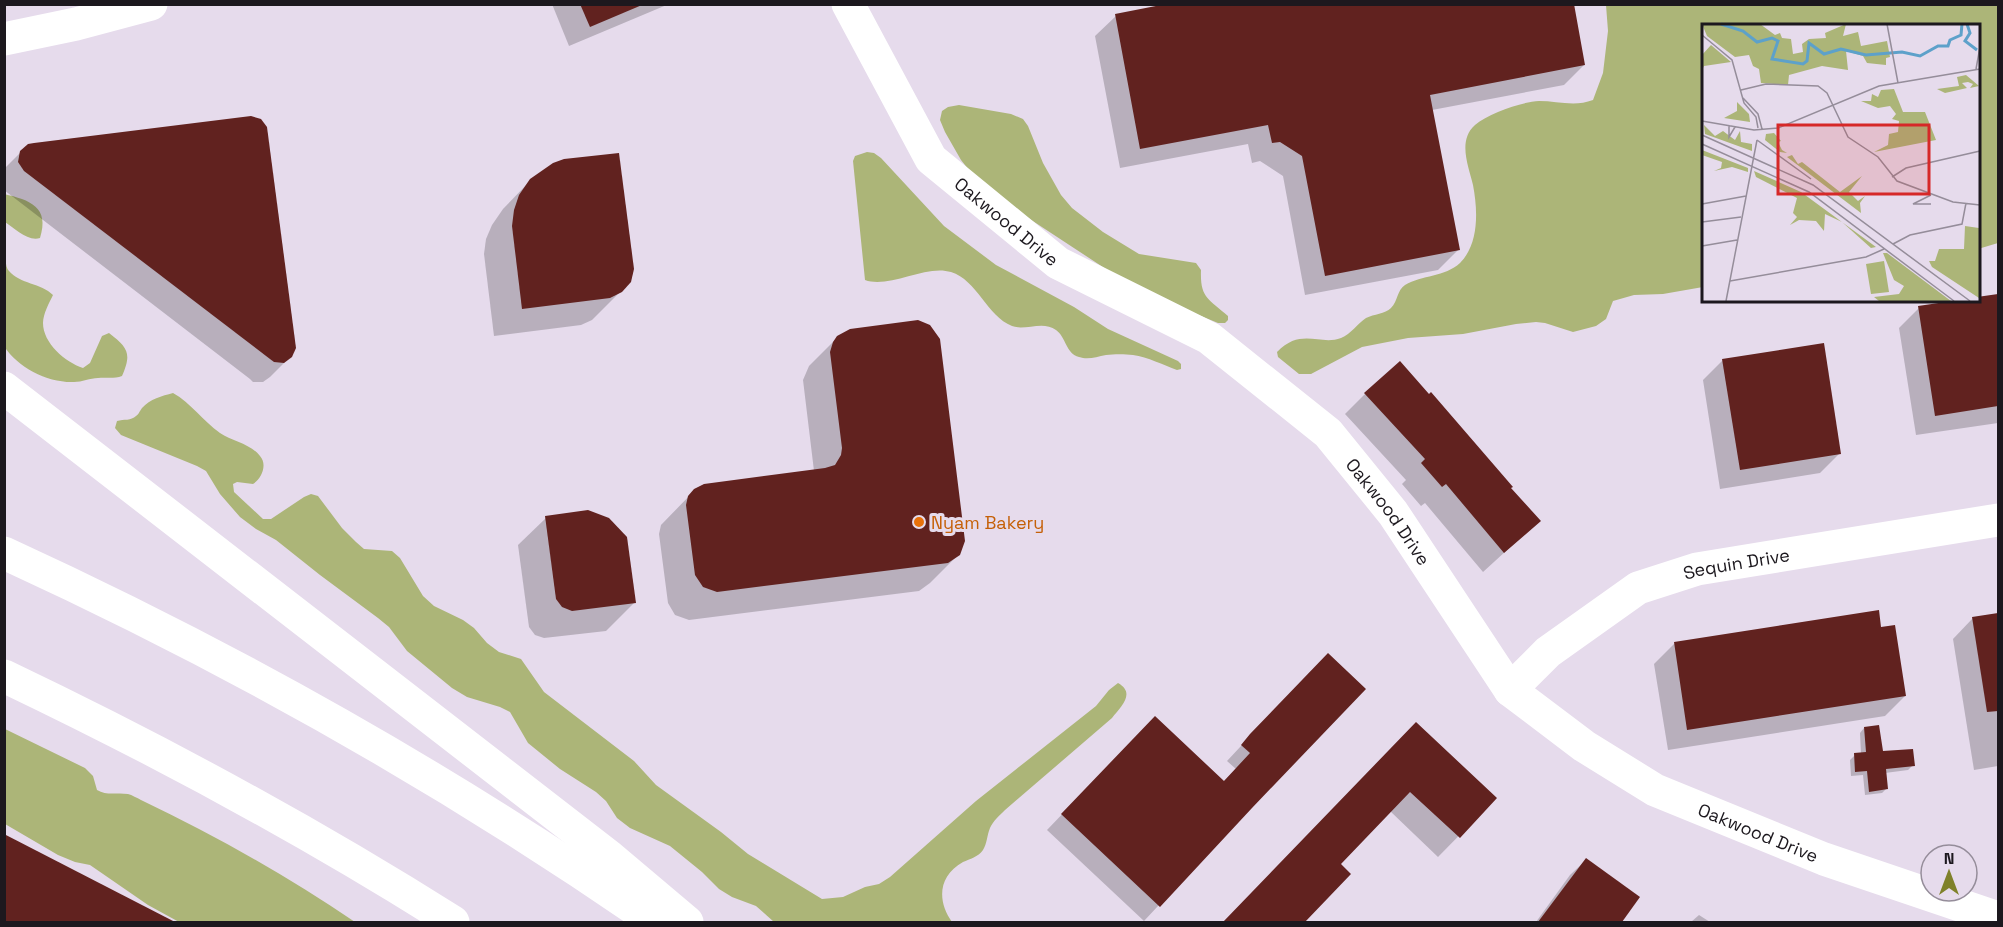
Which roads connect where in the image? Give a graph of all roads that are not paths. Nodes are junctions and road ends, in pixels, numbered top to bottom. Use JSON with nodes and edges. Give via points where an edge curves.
{"nodes":[{"id":1,"x":151,"y":4,"type":"edge"},
{"id":2,"x":848,"y":4,"type":"edge"},
{"id":3,"x":4,"y":39,"type":"edge"},
{"id":4,"x":4,"y":388,"type":"edge"},
{"id":5,"x":1998,"y":520,"type":"edge"},
{"id":6,"x":4,"y":553,"type":"edge"},
{"id":7,"x":4,"y":676,"type":"edge"},
{"id":8,"x":1510,"y":690,"type":"junction"},
{"id":9,"x":1998,"y":918,"type":"edge"},
{"id":10,"x":453,"y":922,"type":"edge"},
{"id":11,"x":654,"y":922,"type":"edge"},
{"id":12,"x":687,"y":922,"type":"edge"}],
"edges":[{"from":1,"to":3,"type":"main road"},
{"from":2,"to":8,"type":"main road","name":"Oakwood Drive","via":[[931,159],[1058,263],[1209,338],[1328,433],[1393,513]]},
{"from":4,"to":12,"type":"main road","via":[[609,857]]},
{"from":5,"to":8,"type":"main road","name":"Sequin Drive","via":[[1697,569],[1638,588],[1548,652]]},
{"from":6,"to":11,"type":"main road","via":[[187,641],[300,702],[494,817]]},
{"from":7,"to":10,"type":"main road","via":[[227,790]]},
{"from":8,"to":9,"type":"main road","name":"Oakwood Drive","via":[[1584,746],[1655,790],[1824,859]]}]}
